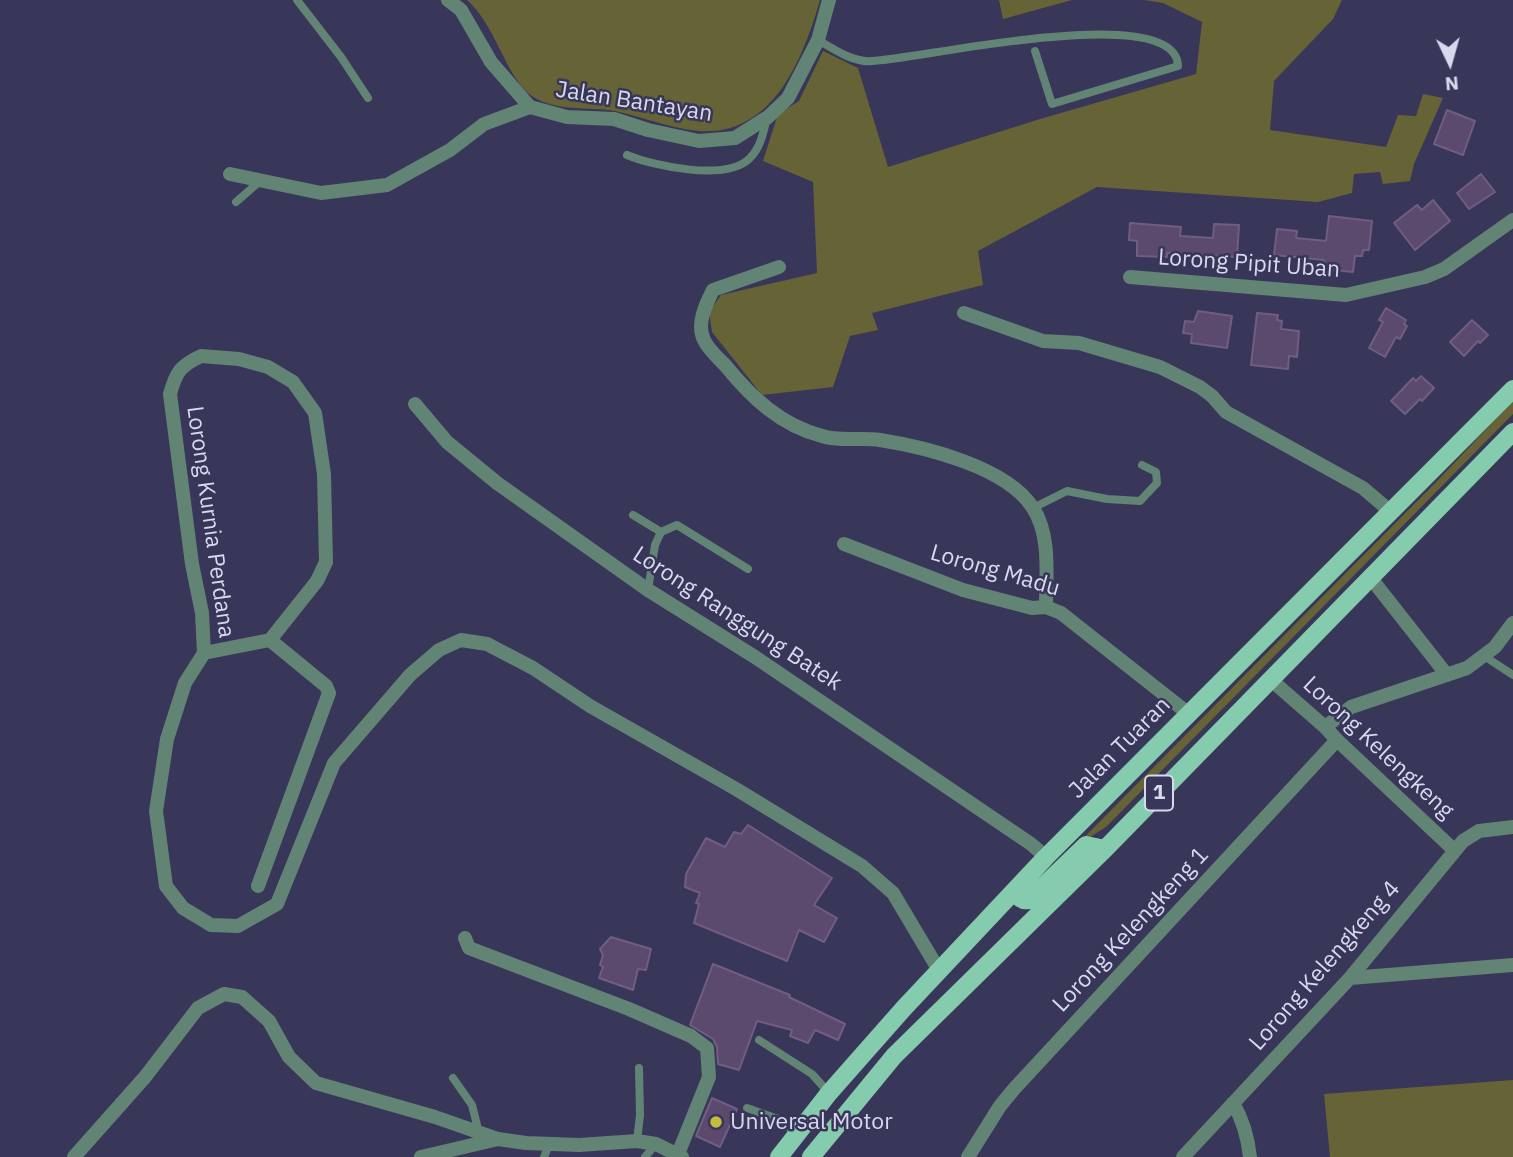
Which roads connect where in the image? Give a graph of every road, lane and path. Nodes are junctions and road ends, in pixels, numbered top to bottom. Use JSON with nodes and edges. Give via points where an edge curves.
{"nodes":[{"id":1,"x":297,"y":0,"type":"edge"},
{"id":2,"x":448,"y":0,"type":"edge"},
{"id":3,"x":829,"y":0,"type":"edge"},
{"id":4,"x":983,"y":36,"type":"dead end"},
{"id":5,"x":1167,"y":37,"type":"dead end"},
{"id":6,"x":818,"y":40,"type":"junction"},
{"id":7,"x":1035,"y":51,"type":"dead end"},
{"id":8,"x":368,"y":98,"type":"dead end"},
{"id":9,"x":530,"y":107,"type":"junction"},
{"id":10,"x":768,"y":117,"type":"junction"},
{"id":11,"x":626,"y":155,"type":"dead end"},
{"id":12,"x":230,"y":174,"type":"dead end"},
{"id":13,"x":259,"y":182,"type":"junction"},
{"id":14,"x":236,"y":202,"type":"dead end"},
{"id":15,"x":1513,"y":220,"type":"edge"},
{"id":16,"x":779,"y":267,"type":"dead end"},
{"id":17,"x":1130,"y":277,"type":"dead end"},
{"id":18,"x":964,"y":313,"type":"dead end"},
{"id":19,"x":1513,"y":389,"type":"edge"},
{"id":20,"x":415,"y":404,"type":"dead end"},
{"id":21,"x":1513,"y":432,"type":"edge"},
{"id":22,"x":1142,"y":465,"type":"dead end"},
{"id":23,"x":1033,"y":508,"type":"junction"},
{"id":24,"x":1390,"y":510,"type":"junction"},
{"id":25,"x":633,"y":514,"type":"dead end"},
{"id":26,"x":661,"y":532,"type":"junction"},
{"id":27,"x":844,"y":544,"type":"dead end"},
{"id":28,"x":748,"y":569,"type":"dead end"},
{"id":29,"x":1370,"y":577,"type":"junction"},
{"id":30,"x":648,"y":590,"type":"junction"},
{"id":31,"x":1046,"y":607,"type":"junction"},
{"id":32,"x":1513,"y":623,"type":"edge"},
{"id":33,"x":270,"y":640,"type":"junction"},
{"id":34,"x":204,"y":653,"type":"junction"},
{"id":35,"x":1484,"y":656,"type":"junction"},
{"id":36,"x":1447,"y":675,"type":"junction"},
{"id":37,"x":1513,"y":675,"type":"edge"},
{"id":38,"x":1270,"y":679,"type":"junction"},
{"id":39,"x":1189,"y":713,"type":"junction"},
{"id":40,"x":1325,"y":727,"type":"junction"},
{"id":41,"x":1336,"y":740,"type":"junction"},
{"id":42,"x":1513,"y":828,"type":"edge"},
{"id":43,"x":1105,"y":849,"type":"junction"},
{"id":44,"x":1454,"y":850,"type":"junction"},
{"id":45,"x":1046,"y":857,"type":"junction"},
{"id":46,"x":1020,"y":885,"type":"junction"},
{"id":47,"x":258,"y":886,"type":"dead end"},
{"id":48,"x":465,"y":937,"type":"dead end"},
{"id":49,"x":1513,"y":965,"type":"edge"},
{"id":50,"x":940,"y":972,"type":"junction"},
{"id":51,"x":1350,"y":978,"type":"junction"},
{"id":52,"x":759,"y":1040,"type":"dead end"},
{"id":53,"x":639,"y":1068,"type":"dead end"},
{"id":54,"x":453,"y":1078,"type":"dead end"},
{"id":55,"x":829,"y":1093,"type":"junction"},
{"id":56,"x":1233,"y":1103,"type":"junction"},
{"id":57,"x":747,"y":1108,"type":"dead end"},
{"id":58,"x":479,"y":1133,"type":"junction"},
{"id":59,"x":797,"y":1135,"type":"junction"},
{"id":60,"x":498,"y":1139,"type":"junction"},
{"id":61,"x":637,"y":1141,"type":"junction"},
{"id":62,"x":656,"y":1144,"type":"junction"},
{"id":63,"x":547,"y":1151,"type":"edge"},
{"id":64,"x":680,"y":1156,"type":"edge"},
{"id":65,"x":74,"y":1157,"type":"edge"},
{"id":66,"x":421,"y":1157,"type":"edge"},
{"id":67,"x":645,"y":1157,"type":"edge"},
{"id":68,"x":779,"y":1157,"type":"edge"},
{"id":69,"x":811,"y":1157,"type":"edge"},
{"id":70,"x":968,"y":1157,"type":"edge"},
{"id":71,"x":1183,"y":1157,"type":"edge"},
{"id":72,"x":1250,"y":1157,"type":"edge"}],
"edges":[{"from":1,"to":8,"type":"lane"},
{"from":2,"to":9,"type":"street","name":"Jalan Bantayan","via":[[461,10],[491,62]]},
{"from":3,"to":6,"type":"street","name":"Jalan Bantayan"},
{"from":4,"to":6,"type":"lane","via":[[869,62]]},
{"from":5,"to":7,"type":"lane","via":[[1178,55],[1178,66],[1052,104]]},
{"from":6,"to":10,"type":"street","name":"Jalan Bantayan","via":[[789,98]]},
{"from":9,"to":10,"type":"street","name":"Jalan Bantayan","via":[[567,117],[614,119],[699,141],[735,138]]},
{"from":9,"to":13,"type":"street","via":[[484,124],[450,150],[387,185],[321,193]]},
{"from":10,"to":11,"type":"lane","via":[[759,146],[749,160],[733,166],[696,170],[645,163]]},
{"from":12,"to":13,"type":"street"},
{"from":13,"to":14,"type":"lane"},
{"from":15,"to":17,"type":"street","name":"Lorong Pipit Uban","via":[[1444,269],[1346,295]]},
{"from":16,"to":23,"type":"street","via":[[713,290],[702,314],[703,340],[748,393],[786,422],[824,437],[878,440],[932,451],[979,469],[1018,491]]},
{"from":18,"to":24,"type":"street","via":[[1043,341],[1079,342],[1160,367],[1200,387],[1226,412],[1363,488]]},
{"from":19,"to":24,"type":"main road","name":"Jalan Tuaran","number":"1"},
{"from":20,"to":30,"type":"street","name":"Lorong Ranggung Batek","via":[[447,442],[497,483]]},
{"from":21,"to":29,"type":"main road","number":"1"},
{"from":22,"to":23,"type":"lane","via":[[1156,472],[1157,483],[1140,500],[1067,491]]},
{"from":23,"to":31,"type":"street","via":[[1045,534]]},
{"from":24,"to":39,"type":"main road","name":"Jalan Tuaran","number":"1"},
{"from":25,"to":26,"type":"lane"},
{"from":26,"to":28,"type":"lane","via":[[677,526]]},
{"from":26,"to":30,"type":"lane"},
{"from":27,"to":31,"type":"street","name":"Lorong Madu","via":[[963,590]]},
{"from":29,"to":36,"type":"street"},
{"from":29,"to":38,"type":"main road","number":"1"},
{"from":30,"to":45,"type":"street","name":"Lorong Ranggung Batek","via":[[812,694]]},
{"from":31,"to":39,"type":"street","name":"Lorong Madu","via":[[1061,613]]},
{"from":32,"to":35,"type":"street"},
{"from":33,"to":34,"type":"street","name":"Lorong Kurnia Perdana"},
{"from":33,"to":34,"type":"street","name":"Lorong Kurnia Perdana","via":[[326,562],[324,474],[315,413],[293,382],[268,367],[201,356],[174,376],[170,394]]},
{"from":33,"to":47,"type":"street","via":[[329,693]]},
{"from":34,"to":50,"type":"street","via":[[185,683],[167,739],[156,811],[166,886],[183,908],[211,925],[238,926],[277,904],[334,763],[410,675],[439,650],[461,640],[487,644],[533,668],[862,866],[893,893]]},
{"from":35,"to":36,"type":"street"},
{"from":35,"to":37,"type":"lane"},
{"from":36,"to":40,"type":"street","via":[[1351,707]]},
{"from":38,"to":40,"type":"street","name":"Lorong Kelengkeng"},
{"from":38,"to":43,"type":"main road","number":"1"},
{"from":39,"to":45,"type":"main road","name":"Jalan Tuaran","number":"1"},
{"from":40,"to":41,"type":"street","name":"Lorong Kelengkeng"},
{"from":41,"to":44,"type":"street","name":"Lorong Kelengkeng"},
{"from":41,"to":70,"type":"street","name":"Lorong Kelengkeng 1","via":[[1014,1089]]},
{"from":42,"to":44,"type":"street","name":"Lorong Kelengkeng 4","via":[[1479,831]]},
{"from":43,"to":46,"type":"main road","via":[[1086,845],[1029,900],[1019,898]]},
{"from":43,"to":69,"type":"main road","number":"1","via":[[894,1056]]},
{"from":44,"to":51,"type":"street","name":"Lorong Kelengkeng 4"},
{"from":45,"to":46,"type":"main road","name":"Jalan Tuaran","number":"1"},
{"from":46,"to":50,"type":"main road","name":"Jalan Tuaran","number":"1"},
{"from":48,"to":64,"type":"street","via":[[469,948],[629,1009],[691,1036],[707,1048],[709,1077]]},
{"from":49,"to":51,"type":"street"},
{"from":50,"to":55,"type":"main road","name":"Jalan Tuaran","number":"1"},
{"from":51,"to":56,"type":"street","name":"Lorong Kelengkeng 4"},
{"from":52,"to":55,"type":"lane","via":[[812,1074]]},
{"from":53,"to":61,"type":"lane"},
{"from":54,"to":58,"type":"lane","via":[[472,1105]]},
{"from":55,"to":59,"type":"main road","name":"Jalan Tuaran","number":"1"},
{"from":56,"to":71,"type":"street","name":"Lorong Kelengkeng 4"},
{"from":56,"to":72,"type":"street"},
{"from":57,"to":59,"type":"lane","via":[[781,1120]]},
{"from":58,"to":60,"type":"street"},
{"from":58,"to":65,"type":"street","via":[[316,1083],[289,1057],[269,1021],[242,996],[224,994],[198,1008]]},
{"from":59,"to":68,"type":"main road","name":"Jalan Tuaran","number":"1"},
{"from":60,"to":63,"type":"street"},
{"from":60,"to":66,"type":"street"},
{"from":61,"to":62,"type":"street"},
{"from":61,"to":63,"type":"street"},
{"from":62,"to":64,"type":"street"},
{"from":62,"to":67,"type":"lane"}]}
